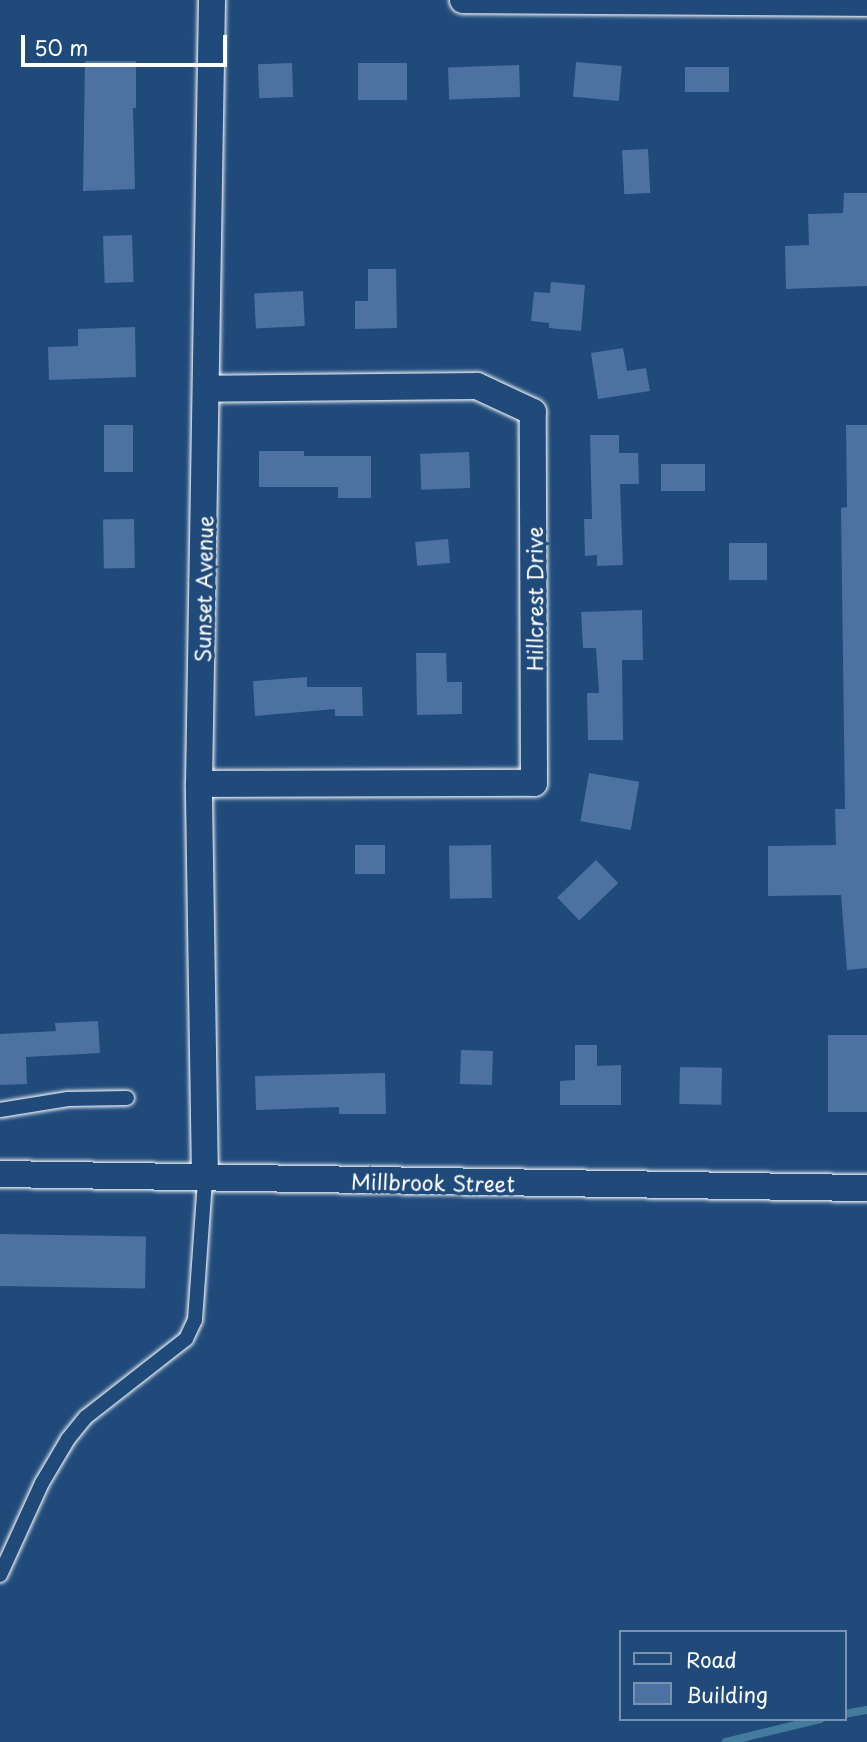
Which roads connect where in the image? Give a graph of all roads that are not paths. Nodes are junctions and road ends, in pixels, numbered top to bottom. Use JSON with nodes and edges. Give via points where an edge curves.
{"nodes":[{"id":1,"x":212,"y":0,"type":"edge"},
{"id":2,"x":463,"y":0,"type":"edge"},
{"id":3,"x":771,"y":1,"type":"edge"},
{"id":4,"x":867,"y":3,"type":"edge"},
{"id":5,"x":207,"y":389,"type":"junction"},
{"id":6,"x":199,"y":784,"type":"junction"},
{"id":7,"x":127,"y":1098,"type":"dead end"},
{"id":8,"x":0,"y":1110,"type":"edge"},
{"id":9,"x":0,"y":1174,"type":"edge"},
{"id":10,"x":205,"y":1179,"type":"junction"},
{"id":11,"x":867,"y":1188,"type":"edge"},
{"id":12,"x":0,"y":1575,"type":"edge"}],
"edges":[{"from":1,"to":5,"type":"street","name":"Sunset Avenue"},
{"from":2,"to":3,"type":"street"},
{"from":3,"to":4,"type":"street"},
{"from":5,"to":6,"type":"street","name":"Sunset Avenue"},
{"from":5,"to":6,"type":"street","name":"Hillcrest Drive","via":[[477,387],[533,412],[534,783]]},
{"from":6,"to":10,"type":"street","name":"Sunset Avenue"},
{"from":7,"to":8,"type":"lane","via":[[68,1099]]},
{"from":9,"to":10,"type":"street","name":"Millbrook Street"},
{"from":10,"to":11,"type":"street","name":"Millbrook Street"},
{"from":10,"to":12,"type":"lane","via":[[195,1320],[186,1339],[86,1417],[74,1432],[42,1483]]}]}
